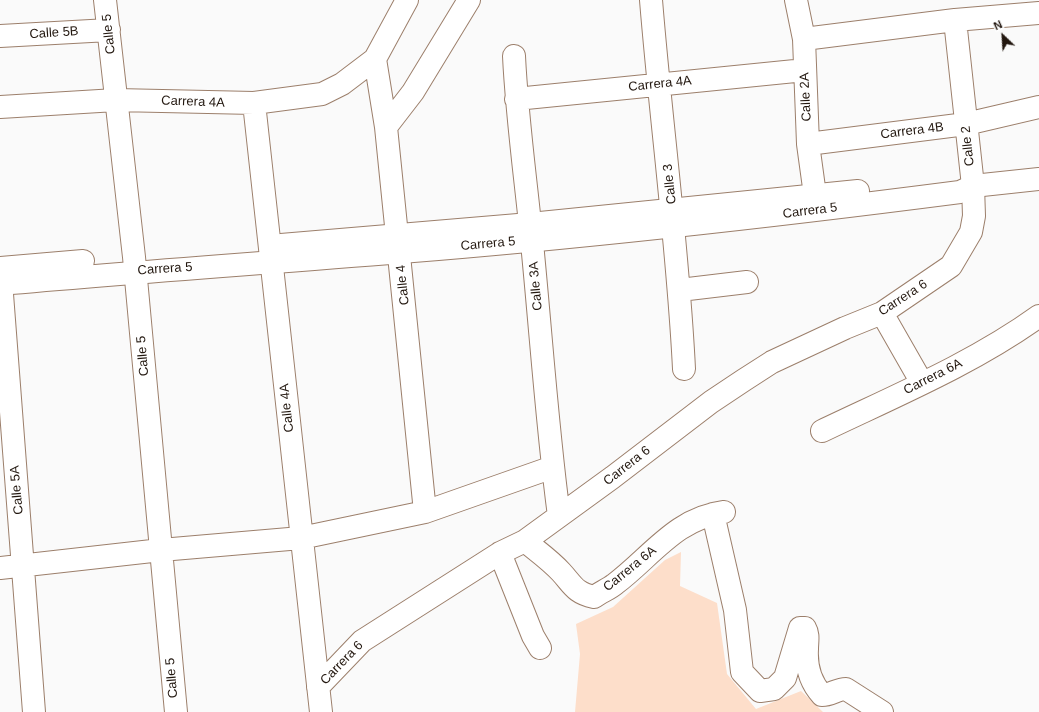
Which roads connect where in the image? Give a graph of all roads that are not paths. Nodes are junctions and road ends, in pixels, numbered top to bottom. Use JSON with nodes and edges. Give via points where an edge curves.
{"nodes":[{"id":1,"x":105,"y":0,"type":"edge"},
{"id":2,"x":407,"y":0,"type":"edge"},
{"id":3,"x":469,"y":0,"type":"edge"},
{"id":4,"x":651,"y":0,"type":"edge"},
{"id":5,"x":796,"y":0,"type":"edge"},
{"id":6,"x":1039,"y":13,"type":"edge"},
{"id":7,"x":955,"y":20,"type":"junction"},
{"id":8,"x":109,"y":30,"type":"junction"},
{"id":9,"x":0,"y":36,"type":"edge"},
{"id":10,"x":804,"y":40,"type":"junction"},
{"id":11,"x":514,"y":56,"type":"dead end"},
{"id":12,"x":375,"y":59,"type":"junction"},
{"id":13,"x":804,"y":70,"type":"junction"},
{"id":14,"x":658,"y":84,"type":"junction"},
{"id":15,"x":516,"y":99,"type":"junction"},
{"id":16,"x":116,"y":100,"type":"junction"},
{"id":17,"x":254,"y":103,"type":"junction"},
{"id":18,"x":0,"y":107,"type":"edge"},
{"id":19,"x":1039,"y":107,"type":"edge"},
{"id":20,"x":966,"y":124,"type":"junction"},
{"id":21,"x":386,"y":126,"type":"junction"},
{"id":22,"x":808,"y":144,"type":"junction"},
{"id":23,"x":1039,"y":180,"type":"edge"},
{"id":24,"x":973,"y":186,"type":"junction"},
{"id":25,"x":815,"y":195,"type":"junction"},
{"id":26,"x":673,"y":217,"type":"junction"},
{"id":27,"x":531,"y":232,"type":"junction"},
{"id":28,"x":398,"y":244,"type":"junction"},
{"id":29,"x":271,"y":254,"type":"junction"},
{"id":30,"x":135,"y":264,"type":"junction"},
{"id":31,"x":951,"y":266,"type":"joint"},
{"id":32,"x":0,"y":276,"type":"edge"},
{"id":33,"x":747,"y":282,"type":"dead end"},
{"id":34,"x":680,"y":290,"type":"junction"},
{"id":35,"x":882,"y":313,"type":"junction"},
{"id":36,"x":1039,"y":316,"type":"edge"},
{"id":37,"x":684,"y":369,"type":"dead end"},
{"id":38,"x":922,"y":383,"type":"junction"},
{"id":39,"x":822,"y":431,"type":"dead end"},
{"id":40,"x":553,"y":467,"type":"junction"},
{"id":41,"x":425,"y":512,"type":"junction"},
{"id":42,"x":559,"y":516,"type":"junction"},
{"id":43,"x":301,"y":538,"type":"junction"},
{"id":44,"x":526,"y":541,"type":"junction"},
{"id":45,"x":160,"y":550,"type":"junction"},
{"id":46,"x":500,"y":553,"type":"junction"},
{"id":47,"x":23,"y":566,"type":"junction"},
{"id":48,"x":0,"y":568,"type":"edge"},
{"id":49,"x":540,"y":648,"type":"dead end"},
{"id":50,"x":318,"y":687,"type":"junction"},
{"id":51,"x":34,"y":712,"type":"edge"},
{"id":52,"x":176,"y":712,"type":"edge"},
{"id":53,"x":321,"y":712,"type":"edge"},
{"id":54,"x":882,"y":712,"type":"edge"}],
"edges":[{"from":1,"to":8,"type":"street","name":"Calle 5"},
{"from":2,"to":12,"type":"street"},
{"from":3,"to":21,"type":"street","via":[[413,92]]},
{"from":4,"to":14,"type":"street","name":"Calle 3"},
{"from":5,"to":10,"type":"street","name":"Calle 2A"},
{"from":6,"to":7,"type":"street"},
{"from":7,"to":10,"type":"street"},
{"from":7,"to":20,"type":"street","name":"Calle 2"},
{"from":8,"to":9,"type":"street","name":"Calle 5B"},
{"from":8,"to":16,"type":"street","name":"Calle 5"},
{"from":10,"to":13,"type":"street","name":"Calle 2A"},
{"from":11,"to":15,"type":"street","name":"Calle 3A"},
{"from":12,"to":17,"type":"street","name":"Carrera 4A","via":[[342,84],[322,94]]},
{"from":12,"to":21,"type":"street","name":"Calle 4"},
{"from":13,"to":14,"type":"street","name":"Carrera 4A"},
{"from":13,"to":22,"type":"street","name":"Calle 2A"},
{"from":14,"to":15,"type":"street","name":"Carrera 4A"},
{"from":14,"to":26,"type":"street","name":"Calle 3"},
{"from":15,"to":27,"type":"street","name":"Calle 3A"},
{"from":16,"to":17,"type":"street","name":"Carrera 4A"},
{"from":16,"to":18,"type":"street","name":"Carrera 4A"},
{"from":16,"to":30,"type":"street","name":"Calle 5"},
{"from":17,"to":29,"type":"street","name":"Calle 4A"},
{"from":19,"to":20,"type":"street","name":"Carrera 4B"},
{"from":20,"to":22,"type":"street","name":"Carrera 4B"},
{"from":20,"to":24,"type":"street","name":"Calle 2"},
{"from":21,"to":28,"type":"street","name":"Calle 4"},
{"from":22,"to":25,"type":"street","name":"Calle 2A"},
{"from":23,"to":24,"type":"street","name":"Carrera 5"},
{"from":24,"to":25,"type":"street","name":"Carrera 5","via":[[964,180]]},
{"from":24,"to":26,"type":"street","name":"Carrera 5","via":[[960,192]]},
{"from":24,"to":31,"type":"street","name":"Calle 2","via":[[974,216],[971,232]]},
{"from":25,"to":26,"type":"street","name":"Carrera 5"},
{"from":26,"to":27,"type":"street","name":"Carrera 5"},
{"from":26,"to":34,"type":"street","name":"Calle 3"},
{"from":27,"to":28,"type":"street","name":"Carrera 5"},
{"from":27,"to":40,"type":"street","name":"Calle 3A"},
{"from":28,"to":29,"type":"street","name":"Carrera 5"},
{"from":28,"to":41,"type":"street","name":"Calle 4"},
{"from":29,"to":30,"type":"street","name":"Carrera 5"},
{"from":29,"to":43,"type":"street","name":"Calle 4A"},
{"from":30,"to":32,"type":"street","name":"Carrera 5"},
{"from":30,"to":45,"type":"street","name":"Calle 5"},
{"from":31,"to":35,"type":"street","name":"Carrera 6"},
{"from":32,"to":47,"type":"street","name":"Calle 5A"},
{"from":33,"to":34,"type":"street"},
{"from":34,"to":37,"type":"street","name":"Calle 3"},
{"from":35,"to":38,"type":"street"},
{"from":35,"to":42,"type":"street","name":"Carrera 6","via":[[772,362],[711,402]]},
{"from":36,"to":38,"type":"street","name":"Carrera 6A","via":[[1014,334]]},
{"from":38,"to":39,"type":"street","name":"Carrera 6A"},
{"from":40,"to":41,"type":"street"},
{"from":40,"to":42,"type":"street","name":"Calle 3A"},
{"from":41,"to":43,"type":"street"},
{"from":42,"to":44,"type":"street","name":"Carrera 6"},
{"from":43,"to":45,"type":"street"},
{"from":43,"to":50,"type":"street","name":"Calle 4A"},
{"from":44,"to":46,"type":"street","name":"Carrera 6"},
{"from":44,"to":54,"type":"street","name":"Carrera 6A","via":[[561,572],[572,586],[583,594],[594,596],[615,584],[693,520],[718,513],[735,610],[742,672],[751,683],[760,691],[774,689],[785,678],[800,628],[805,628],[808,633],[810,676],[822,696],[840,689],[846,690]]},
{"from":45,"to":47,"type":"street"},
{"from":45,"to":52,"type":"street","name":"Calle 5"},
{"from":46,"to":49,"type":"street"},
{"from":46,"to":50,"type":"street","name":"Carrera 6","via":[[362,641]]},
{"from":47,"to":48,"type":"street"},
{"from":47,"to":51,"type":"street","name":"Calle 5A"},
{"from":50,"to":53,"type":"street","name":"Calle 4A"}]}
